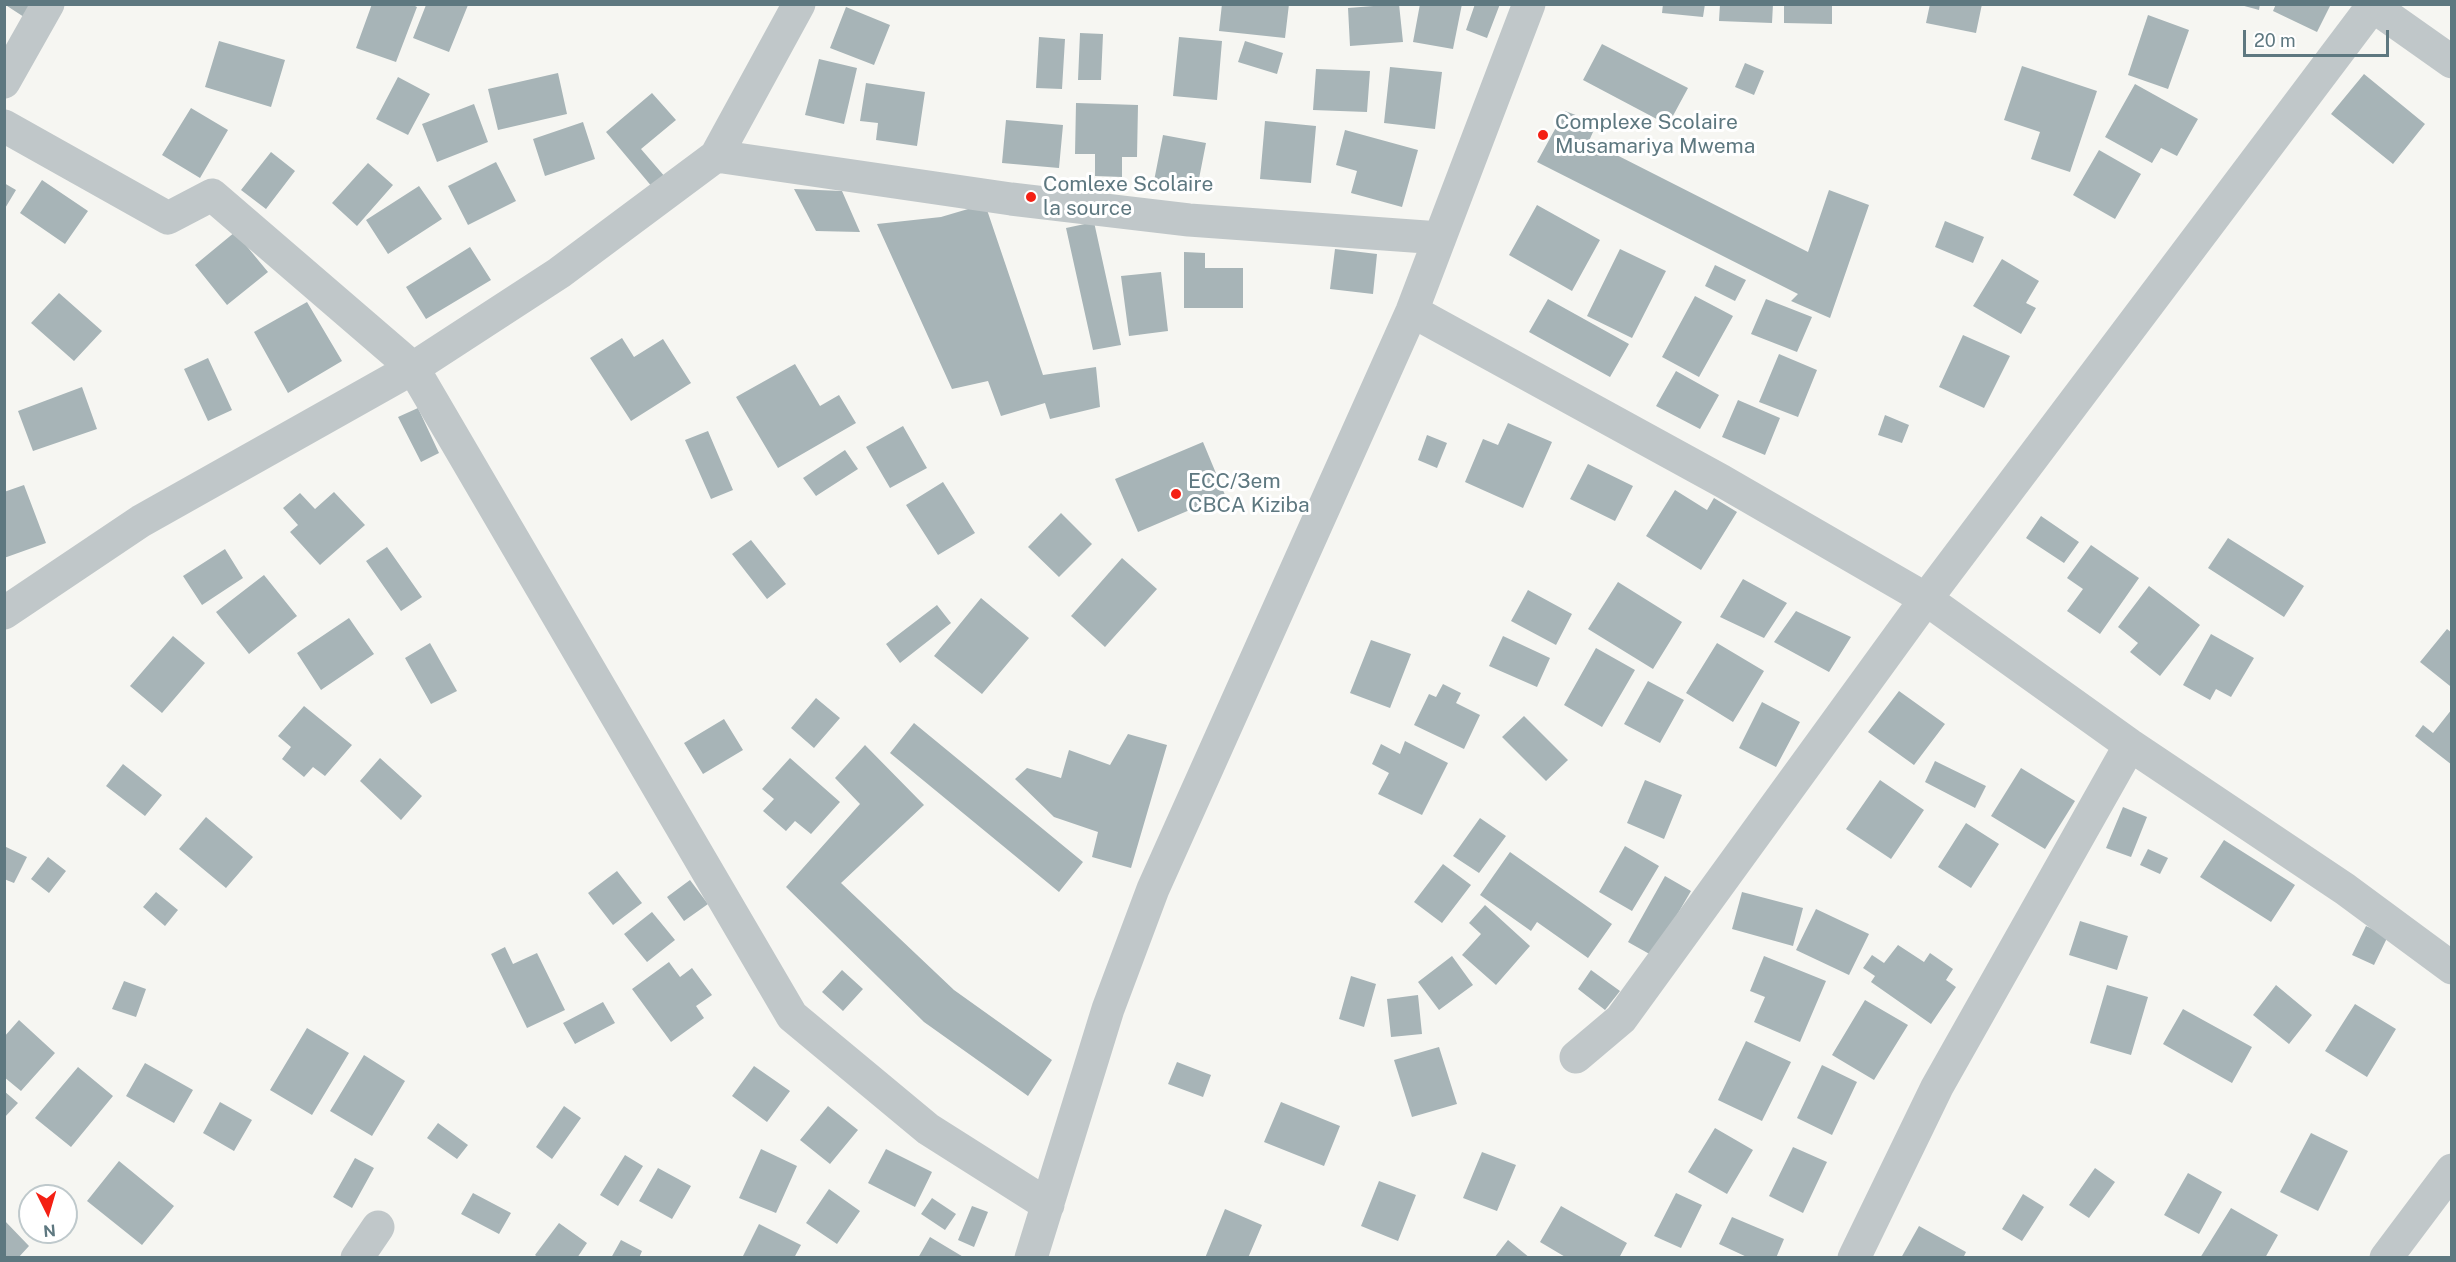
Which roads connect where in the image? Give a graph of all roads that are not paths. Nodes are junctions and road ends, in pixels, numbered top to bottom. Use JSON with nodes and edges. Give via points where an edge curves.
{"nodes":[{"id":1,"x":48,"y":4,"type":"edge"},
{"id":2,"x":798,"y":4,"type":"edge"},
{"id":3,"x":1529,"y":4,"type":"edge"},
{"id":4,"x":2372,"y":5,"type":"edge"},
{"id":5,"x":2451,"y":62,"type":"edge"},
{"id":6,"x":4,"y":82,"type":"edge"},
{"id":7,"x":4,"y":126,"type":"edge"},
{"id":8,"x":716,"y":156,"type":"junction"},
{"id":9,"x":1440,"y":238,"type":"junction"},
{"id":10,"x":1412,"y":311,"type":"junction"},
{"id":11,"x":413,"y":368,"type":"junction"},
{"id":12,"x":1926,"y":599,"type":"junction"},
{"id":13,"x":4,"y":614,"type":"edge"},
{"id":14,"x":2130,"y":745,"type":"junction"},
{"id":15,"x":2451,"y":968,"type":"edge"},
{"id":16,"x":1576,"y":1057,"type":"dead end"},
{"id":17,"x":2451,"y":1170,"type":"edge"},
{"id":18,"x":1048,"y":1205,"type":"junction"},
{"id":19,"x":378,"y":1227,"type":"dead end"},
{"id":20,"x":357,"y":1257,"type":"edge"},
{"id":21,"x":1031,"y":1257,"type":"edge"},
{"id":22,"x":1854,"y":1257,"type":"edge"},
{"id":23,"x":2386,"y":1257,"type":"edge"}],
"edges":[{"from":1,"to":6,"type":"street"},
{"from":2,"to":8,"type":"street"},
{"from":3,"to":9,"type":"street"},
{"from":4,"to":5,"type":"street"},
{"from":4,"to":12,"type":"street"},
{"from":7,"to":11,"type":"street","via":[[168,218],[212,195]]},
{"from":8,"to":9,"type":"street","via":[[1011,199],[1189,220]]},
{"from":8,"to":11,"type":"street","via":[[559,273]]},
{"from":9,"to":10,"type":"street"},
{"from":10,"to":12,"type":"street","via":[[1722,481]]},
{"from":10,"to":18,"type":"street","via":[[1153,889],[1108,1009]]},
{"from":11,"to":13,"type":"street","via":[[141,521]]},
{"from":11,"to":18,"type":"street","via":[[792,1016],[928,1129]]},
{"from":12,"to":14,"type":"street"},
{"from":12,"to":16,"type":"street","via":[[1621,1020]]},
{"from":14,"to":15,"type":"street","via":[[2344,889]]},
{"from":14,"to":22,"type":"street","via":[[1937,1087]]},
{"from":17,"to":23,"type":"street"},
{"from":18,"to":21,"type":"street"},
{"from":19,"to":20,"type":"street"}]}
